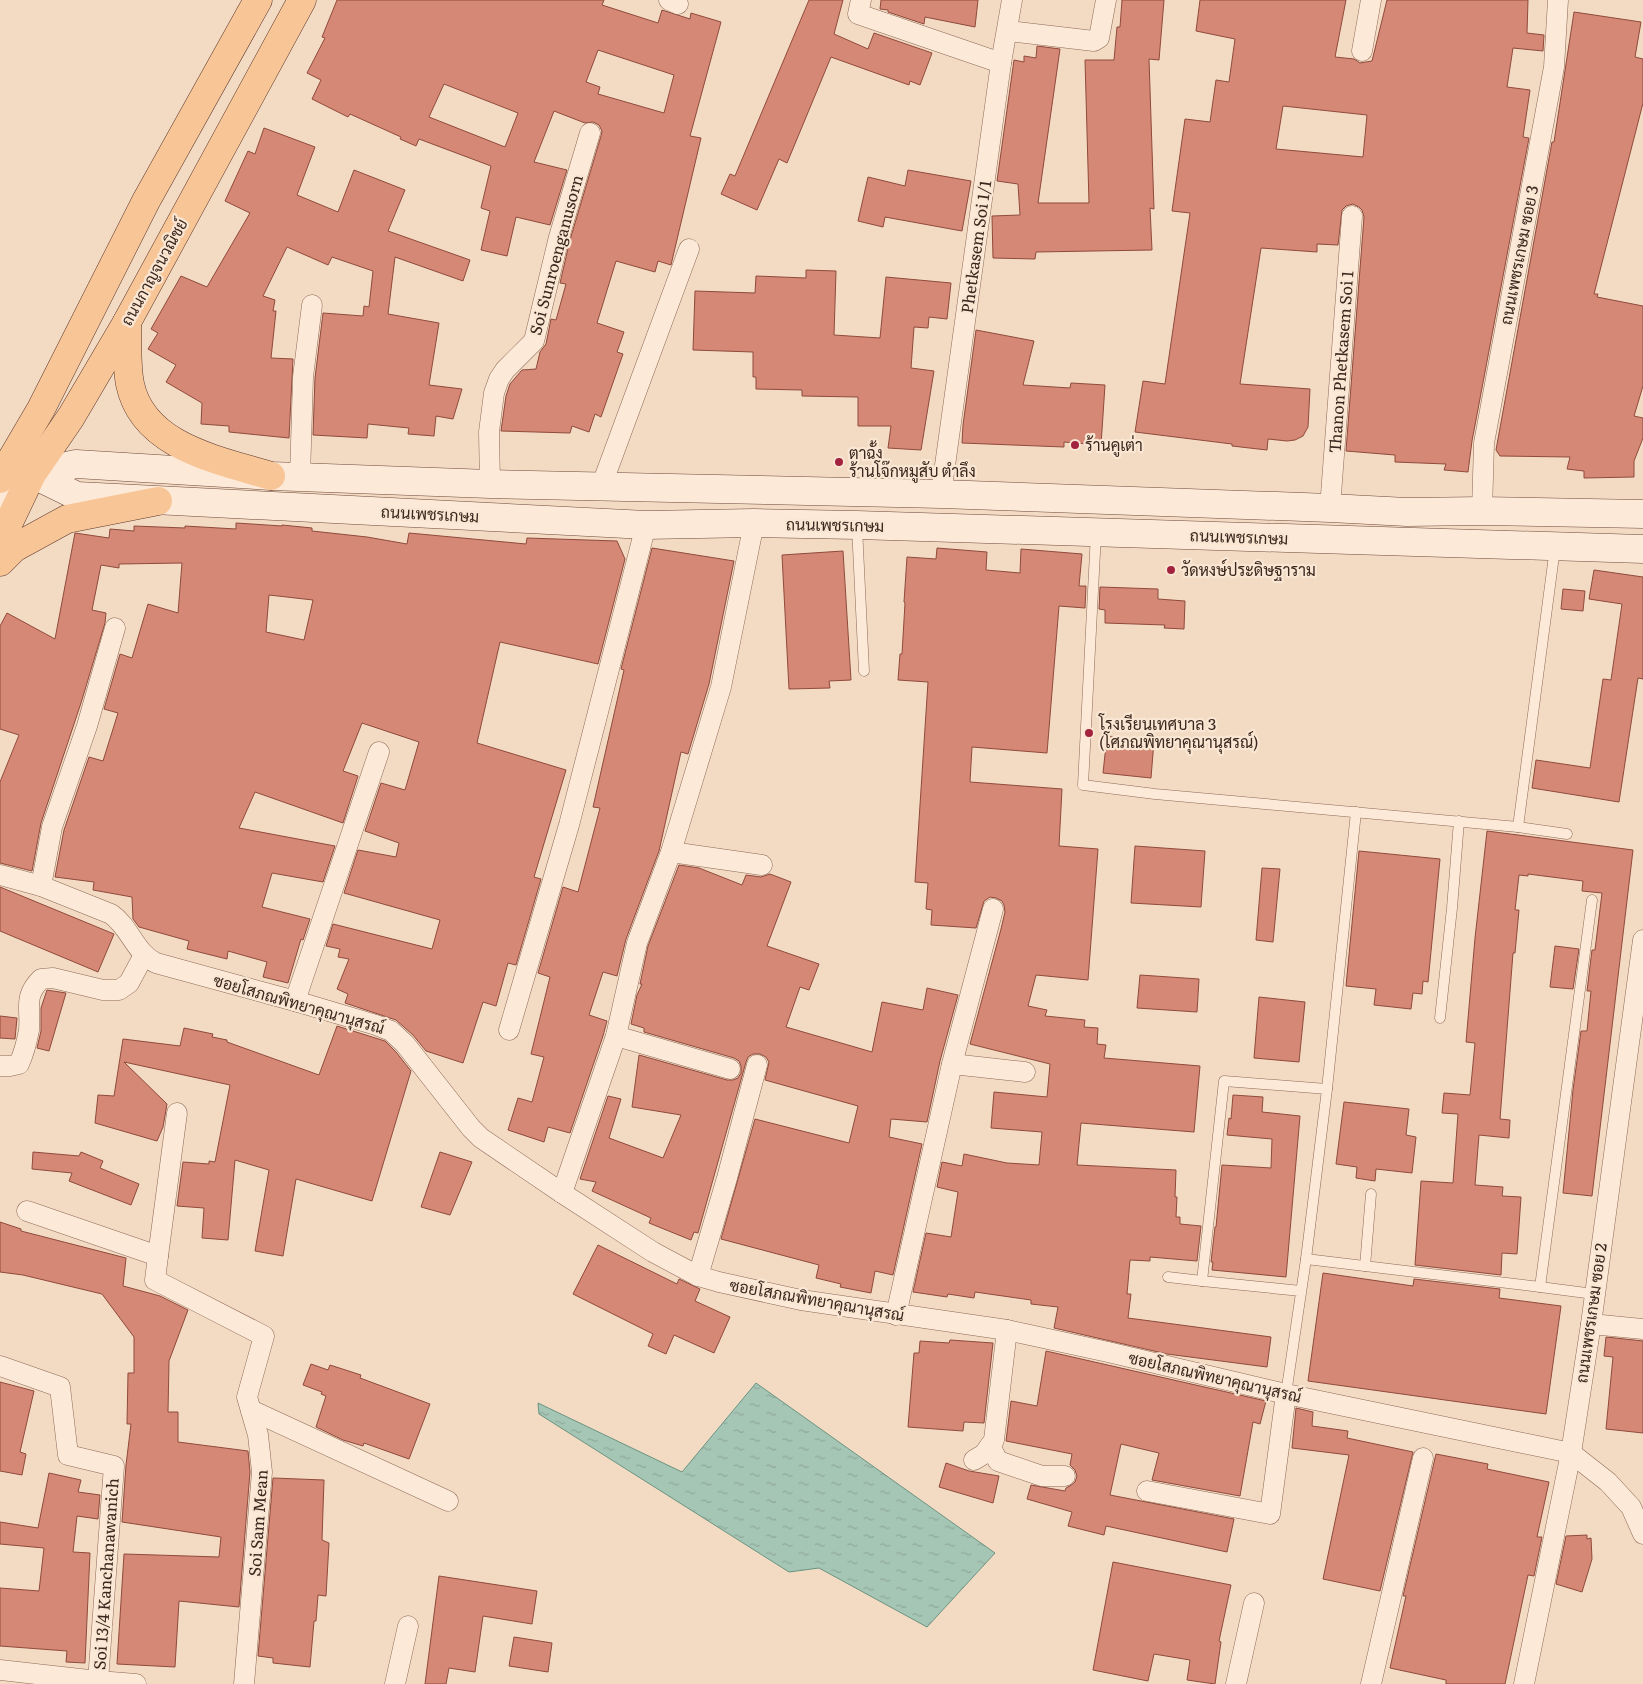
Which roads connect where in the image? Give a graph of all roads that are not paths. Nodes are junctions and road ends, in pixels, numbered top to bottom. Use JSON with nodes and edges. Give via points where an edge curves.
{"nodes":[{"id":1,"x":258,"y":0,"type":"edge"},
{"id":2,"x":861,"y":0,"type":"edge"},
{"id":3,"x":1012,"y":0,"type":"edge"},
{"id":4,"x":1106,"y":0,"type":"edge"},
{"id":5,"x":1371,"y":0,"type":"edge"},
{"id":6,"x":1558,"y":0,"type":"edge"},
{"id":7,"x":297,"y":1,"type":"edge"},
{"id":8,"x":1008,"y":31,"type":"junction"},
{"id":9,"x":1362,"y":51,"type":"dead end"},
{"id":10,"x":1001,"y":63,"type":"junction"},
{"id":11,"x":590,"y":133,"type":"dead end"},
{"id":12,"x":1352,"y":216,"type":"dead end"},
{"id":13,"x":689,"y":249,"type":"dead end"},
{"id":14,"x":312,"y":305,"type":"dead end"},
{"id":15,"x":127,"y":322,"type":"junction"},
{"id":16,"x":41,"y":409,"type":"junction"},
{"id":17,"x":32,"y":474,"type":"junction"},
{"id":18,"x":271,"y":476,"type":"junction"},
{"id":19,"x":300,"y":477,"type":"junction"},
{"id":20,"x":0,"y":479,"type":"edge"},
{"id":21,"x":490,"y":484,"type":"junction"},
{"id":22,"x":601,"y":487,"type":"junction"},
{"id":23,"x":858,"y":493,"type":"junction"},
{"id":24,"x":941,"y":494,"type":"junction"},
{"id":25,"x":0,"y":500,"type":"edge"},
{"id":26,"x":158,"y":501,"type":"junction"},
{"id":27,"x":1330,"y":508,"type":"junction"},
{"id":28,"x":1482,"y":511,"type":"junction"},
{"id":29,"x":1407,"y":512,"type":"junction"},
{"id":30,"x":1643,"y":514,"type":"edge"},
{"id":31,"x":754,"y":523,"type":"junction"},
{"id":32,"x":646,"y":524,"type":"junction"},
{"id":33,"x":857,"y":525,"type":"junction"},
{"id":34,"x":1096,"y":532,"type":"junction"},
{"id":35,"x":0,"y":541,"type":"edge"},
{"id":36,"x":1401,"y":542,"type":"junction"},
{"id":37,"x":1555,"y":547,"type":"junction"},
{"id":38,"x":1643,"y":549,"type":"edge"},
{"id":39,"x":0,"y":562,"type":"edge"},
{"id":40,"x":115,"y":628,"type":"dead end"},
{"id":41,"x":864,"y":671,"type":"dead end"},
{"id":42,"x":379,"y":752,"type":"dead end"},
{"id":43,"x":1356,"y":812,"type":"junction"},
{"id":44,"x":1459,"y":821,"type":"junction"},
{"id":45,"x":1518,"y":827,"type":"junction"},
{"id":46,"x":1567,"y":834,"type":"dead end"},
{"id":47,"x":671,"y":852,"type":"junction"},
{"id":48,"x":762,"y":865,"type":"dead end"},
{"id":49,"x":0,"y":875,"type":"edge"},
{"id":50,"x":40,"y":886,"type":"junction"},
{"id":51,"x":1592,"y":900,"type":"dead end"},
{"id":52,"x":992,"y":909,"type":"dead end"},
{"id":53,"x":1643,"y":940,"type":"edge"},
{"id":54,"x":144,"y":955,"type":"junction"},
{"id":55,"x":295,"y":1001,"type":"junction"},
{"id":56,"x":1440,"y":1018,"type":"dead end"},
{"id":57,"x":509,"y":1030,"type":"dead end"},
{"id":58,"x":616,"y":1036,"type":"junction"},
{"id":59,"x":952,"y":1064,"type":"junction"},
{"id":60,"x":757,"y":1065,"type":"dead end"},
{"id":61,"x":0,"y":1066,"type":"edge"},
{"id":62,"x":730,"y":1069,"type":"dead end"},
{"id":63,"x":1025,"y":1072,"type":"dead end"},
{"id":64,"x":1327,"y":1089,"type":"junction"},
{"id":65,"x":177,"y":1113,"type":"dead end"},
{"id":66,"x":562,"y":1193,"type":"junction"},
{"id":67,"x":1371,"y":1194,"type":"dead end"},
{"id":68,"x":26,"y":1211,"type":"dead end"},
{"id":69,"x":158,"y":1256,"type":"junction"},
{"id":70,"x":1306,"y":1259,"type":"junction"},
{"id":71,"x":1365,"y":1266,"type":"junction"},
{"id":72,"x":698,"y":1276,"type":"junction"},
{"id":73,"x":1168,"y":1277,"type":"dead end"},
{"id":74,"x":1202,"y":1281,"type":"junction"},
{"id":75,"x":1540,"y":1287,"type":"junction"},
{"id":76,"x":1301,"y":1291,"type":"junction"},
{"id":77,"x":1594,"y":1294,"type":"junction"},
{"id":78,"x":896,"y":1315,"type":"junction"},
{"id":79,"x":1591,"y":1324,"type":"junction"},
{"id":80,"x":1643,"y":1329,"type":"edge"},
{"id":81,"x":1007,"y":1330,"type":"junction"},
{"id":82,"x":0,"y":1366,"type":"edge"},
{"id":83,"x":1286,"y":1394,"type":"junction"},
{"id":84,"x":250,"y":1410,"type":"junction"},
{"id":85,"x":990,"y":1446,"type":"junction"},
{"id":86,"x":1571,"y":1454,"type":"junction"},
{"id":87,"x":1423,"y":1458,"type":"dead end"},
{"id":88,"x":974,"y":1460,"type":"dead end"},
{"id":89,"x":1065,"y":1476,"type":"dead end"},
{"id":90,"x":1147,"y":1491,"type":"dead end"},
{"id":91,"x":448,"y":1501,"type":"dead end"},
{"id":92,"x":1643,"y":1534,"type":"edge"},
{"id":93,"x":1254,"y":1603,"type":"dead end"},
{"id":94,"x":408,"y":1626,"type":"dead end"},
{"id":95,"x":0,"y":1670,"type":"edge"},
{"id":96,"x":98,"y":1682,"type":"junction"},
{"id":97,"x":136,"y":1684,"type":"edge"},
{"id":98,"x":244,"y":1684,"type":"edge"},
{"id":99,"x":394,"y":1684,"type":"edge"},
{"id":100,"x":1236,"y":1684,"type":"edge"},
{"id":101,"x":1371,"y":1684,"type":"edge"},
{"id":102,"x":1524,"y":1684,"type":"edge"}],
"edges":[{"from":1,"to":16,"type":"main road","via":[[146,201]]},
{"from":2,"to":10,"type":"street","via":[[858,14]]},
{"from":3,"to":8,"type":"street","name":"Phetkasem Soi 1/1"},
{"from":4,"to":8,"type":"street","via":[[1100,38],[1094,41]]},
{"from":5,"to":9,"type":"street"},
{"from":6,"to":28,"type":"street","name":"ถนนเพชรเกษม ซอย 3","via":[[1554,67],[1484,443]]},
{"from":7,"to":15,"type":"main road","name":"ถนนกาญจนวณิชย์"},
{"from":8,"to":10,"type":"street","name":"Phetkasem Soi 1/1"},
{"from":10,"to":24,"type":"street","name":"Phetkasem Soi 1/1"},
{"from":11,"to":21,"type":"street","name":"Soi Sunroenganusorn","via":[[559,237],[534,341],[505,370],[494,393],[489,432]]},
{"from":12,"to":27,"type":"street","name":"Thanon Phetkasem Soi 1"},
{"from":13,"to":22,"type":"street"},
{"from":14,"to":19,"type":"street","via":[[304,377]]},
{"from":15,"to":17,"type":"main road","name":"ถนนกาญจนวณิชย์","via":[[71,418]]},
{"from":15,"to":18,"type":"main road","via":[[130,384],[140,409],[156,428],[186,448]]},
{"from":16,"to":17,"type":"main road"},
{"from":16,"to":20,"type":"main road"},
{"from":17,"to":18,"type":"main road","name":"ถนนเพชรเกษม","via":[[76,464]]},
{"from":17,"to":25,"type":"main road","name":"ถนนเพชรเกษม","via":[[11,487]]},
{"from":17,"to":26,"type":"main road","name":"ถนนเพชรเกษม","via":[[77,496]]},
{"from":17,"to":35,"type":"main road","name":"ถนนกาญจนวณิชย์"},
{"from":18,"to":19,"type":"main road","name":"ถนนเพชรเกษม"},
{"from":19,"to":21,"type":"main road","name":"ถนนเพชรเกษม"},
{"from":21,"to":22,"type":"main road","name":"ถนนเพชรเกษม"},
{"from":22,"to":23,"type":"main road","name":"ถนนเพชรเกษม"},
{"from":23,"to":24,"type":"main road","name":"ถนนเพชรเกษม"},
{"from":23,"to":33,"type":"main road"},
{"from":24,"to":27,"type":"main road","name":"ถนนเพชรเกษม"},
{"from":26,"to":32,"type":"main road","name":"ถนนเพชรเกษม"},
{"from":26,"to":39,"type":"main road","via":[[67,519],[14,548]]},
{"from":27,"to":29,"type":"main road","name":"ถนนเพชรเกษม"},
{"from":28,"to":29,"type":"main road","name":"ถนนเพชรเกษม"},
{"from":28,"to":30,"type":"main road","name":"ถนนเพชรเกษม"},
{"from":29,"to":36,"type":"main road"},
{"from":31,"to":32,"type":"main road","name":"ถนนเพชรเกษม"},
{"from":31,"to":33,"type":"main road","name":"ถนนเพชรเกษม"},
{"from":31,"to":47,"type":"street","via":[[721,687]]},
{"from":32,"to":57,"type":"street","via":[[569,825]]},
{"from":33,"to":34,"type":"main road","name":"ถนนเพชรเกษม"},
{"from":33,"to":41,"type":"lane"},
{"from":34,"to":36,"type":"main road","name":"ถนนเพชรเกษม"},
{"from":34,"to":43,"type":"lane","via":[[1083,785]]},
{"from":36,"to":37,"type":"main road","name":"ถนนเพชรเกษม"},
{"from":37,"to":38,"type":"main road","name":"ถนนเพชรเกษม"},
{"from":37,"to":45,"type":"lane"},
{"from":40,"to":50,"type":"street","via":[[87,726],[52,827]]},
{"from":42,"to":55,"type":"street"},
{"from":43,"to":44,"type":"lane"},
{"from":43,"to":64,"type":"lane"},
{"from":44,"to":45,"type":"lane"},
{"from":44,"to":56,"type":"lane"},
{"from":45,"to":46,"type":"lane"},
{"from":47,"to":48,"type":"street"},
{"from":47,"to":58,"type":"street","via":[[637,943]]},
{"from":49,"to":50,"type":"street","name":"ซอยโสภณพิทยาคุณานุสรณ์"},
{"from":50,"to":54,"type":"street","name":"ซอยโสภณพิทยาคุณานุสรณ์","via":[[113,915]]},
{"from":51,"to":75,"type":"lane"},
{"from":52,"to":59,"type":"street"},
{"from":53,"to":77,"type":"street","name":"ถนนเพชรเกษม ซอย 2"},
{"from":54,"to":55,"type":"street","name":"ซอยโสภณพิทยาคุณานุสรณ์","via":[[162,965]]},
{"from":54,"to":61,"type":"street","via":[[129,983],[119,990],[103,990],[53,978],[41,979],[30,995],[28,1032],[19,1064]]},
{"from":55,"to":66,"type":"street","name":"ซอยโสภณพิทยาคุณานุสรณ์","via":[[391,1031],[476,1133]]},
{"from":58,"to":62,"type":"street"},
{"from":58,"to":66,"type":"street"},
{"from":59,"to":63,"type":"street"},
{"from":59,"to":78,"type":"street"},
{"from":60,"to":72,"type":"street"},
{"from":64,"to":70,"type":"lane"},
{"from":64,"to":74,"type":"lane","via":[[1224,1081]]},
{"from":65,"to":69,"type":"street"},
{"from":66,"to":72,"type":"street","name":"ซอยโสภณพิทยาคุณานุสรณ์","via":[[652,1252]]},
{"from":67,"to":71,"type":"lane"},
{"from":68,"to":69,"type":"street"},
{"from":69,"to":84,"type":"street","name":"Soi Sam Mean","via":[[155,1280],[264,1336],[247,1397]]},
{"from":70,"to":71,"type":"lane"},
{"from":70,"to":76,"type":"lane"},
{"from":71,"to":75,"type":"lane"},
{"from":72,"to":78,"type":"street","name":"ซอยโสภณพิทยาคุณานุสรณ์","via":[[801,1300]]},
{"from":73,"to":74,"type":"lane"},
{"from":74,"to":76,"type":"lane"},
{"from":75,"to":77,"type":"lane"},
{"from":76,"to":83,"type":"lane"},
{"from":77,"to":79,"type":"street","name":"ถนนเพชรเกษม ซอย 2"},
{"from":78,"to":81,"type":"street","name":"ซอยโสภณพิทยาคุณานุสรณ์"},
{"from":79,"to":80,"type":"street"},
{"from":79,"to":86,"type":"street","name":"ถนนเพชรเกษม ซอย 2"},
{"from":81,"to":83,"type":"street","name":"ซอยโสภณพิทยาคุณานุสรณ์"},
{"from":81,"to":85,"type":"street","via":[[994,1440]]},
{"from":82,"to":96,"type":"street","name":"Soi 13/4 Kanchanawanich","via":[[60,1386],[68,1455],[114,1466]]},
{"from":83,"to":86,"type":"street","name":"ซอยโสภณพิทยาคุณานุสรณ์"},
{"from":83,"to":90,"type":"street","via":[[1270,1514]]},
{"from":84,"to":91,"type":"street"},
{"from":84,"to":98,"type":"street","name":"Soi Sam Mean","via":[[262,1460],[262,1485]]},
{"from":85,"to":88,"type":"street"},
{"from":85,"to":89,"type":"street","via":[[998,1461],[1042,1476]]},
{"from":86,"to":92,"type":"street","via":[[1620,1494],[1631,1507]]},
{"from":86,"to":102,"type":"street","name":"ถนนเพชรเกษม ซอย 2"},
{"from":87,"to":101,"type":"street"},
{"from":93,"to":100,"type":"street"},
{"from":94,"to":99,"type":"street"},
{"from":95,"to":96,"type":"street"},
{"from":96,"to":97,"type":"street"}]}
